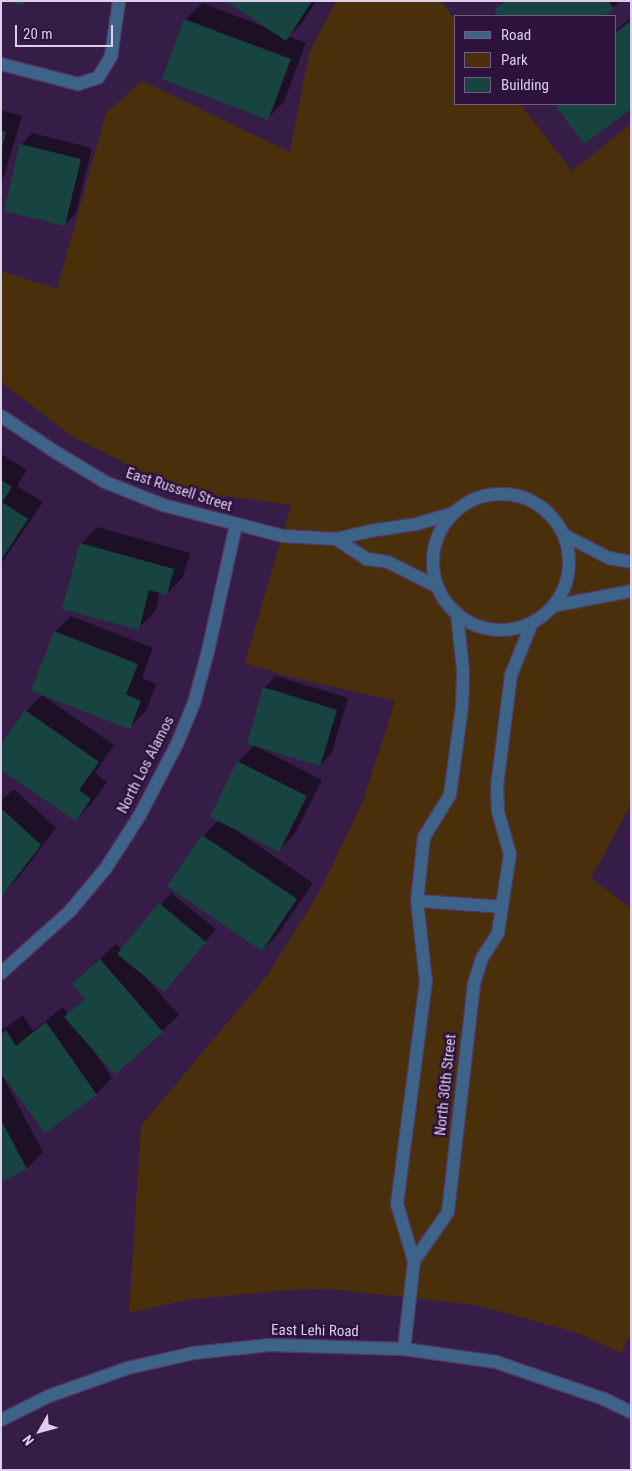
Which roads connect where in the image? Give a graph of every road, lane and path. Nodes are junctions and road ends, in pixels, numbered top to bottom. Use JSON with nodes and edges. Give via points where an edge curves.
{"nodes":[{"id":1,"x":119,"y":1,"type":"edge"},
{"id":2,"x":1,"y":64,"type":"edge"},
{"id":3,"x":1,"y":416,"type":"edge"},
{"id":4,"x":453,"y":513,"type":"junction"},
{"id":5,"x":236,"y":526,"type":"junction"},
{"id":6,"x":564,"y":535,"type":"junction"},
{"id":7,"x":336,"y":539,"type":"junction"},
{"id":8,"x":631,"y":562,"type":"edge"},
{"id":9,"x":438,"y":588,"type":"junction"},
{"id":10,"x":631,"y":591,"type":"edge"},
{"id":11,"x":553,"y":606,"type":"junction"},
{"id":12,"x":457,"y":613,"type":"junction"},
{"id":13,"x":532,"y":623,"type":"junction"},
{"id":14,"x":417,"y":901,"type":"junction"},
{"id":15,"x":502,"y":907,"type":"junction"},
{"id":16,"x":1,"y":973,"type":"edge"},
{"id":17,"x":414,"y":1261,"type":"junction"},
{"id":18,"x":404,"y":1348,"type":"junction"},
{"id":19,"x":631,"y":1412,"type":"edge"},
{"id":20,"x":1,"y":1420,"type":"edge"}],
"edges":[{"from":1,"to":2,"type":"street","via":[[111,56],[98,78],[78,84]]},
{"from":3,"to":5,"type":"street","name":"East Russell Street","via":[[105,482],[162,505]]},
{"from":4,"to":6,"type":"street","via":[[470,500],[492,494],[514,494],[534,502],[552,516]]},
{"from":4,"to":7,"type":"street","name":"East Russell Street","via":[[417,524]]},
{"from":4,"to":9,"type":"street","via":[[441,529],[434,548],[433,568]]},
{"from":5,"to":7,"type":"street","name":"East Russell Street","via":[[283,536]]},
{"from":5,"to":16,"type":"street","name":"North Los Alamos","via":[[194,703],[140,815],[106,868],[70,911]]},
{"from":6,"to":8,"type":"street","via":[[609,558]]},
{"from":6,"to":11,"type":"street","via":[[569,553],[568,572],[564,590]]},
{"from":7,"to":9,"type":"street","name":"East Russell Street","via":[[367,559],[388,562]]},
{"from":9,"to":12,"type":"street","via":[[445,602]]},
{"from":10,"to":11,"type":"street"},
{"from":11,"to":13,"type":"street"},
{"from":12,"to":13,"type":"street","via":[[473,624],[493,629],[513,629]]},
{"from":12,"to":14,"type":"street","name":"North 30th Street","via":[[463,671],[462,706],[450,795],[424,837]]},
{"from":13,"to":15,"type":"street","name":"North 30th Street","via":[[512,675],[497,786],[498,812],[510,854]]},
{"from":14,"to":15,"type":"street"},
{"from":14,"to":17,"type":"street","name":"North 30th Street","via":[[426,982],[397,1204]]},
{"from":15,"to":17,"type":"street","name":"North 30th Street","via":[[498,933],[482,958],[474,984],[448,1212]]},
{"from":17,"to":18,"type":"street","name":"North 30th Street"},
{"from":18,"to":19,"type":"street","name":"East Lehi Road","via":[[496,1362],[604,1399]]},
{"from":18,"to":20,"type":"street","name":"East Lehi Road","via":[[270,1345],[194,1353],[128,1368],[49,1396]]}]}
